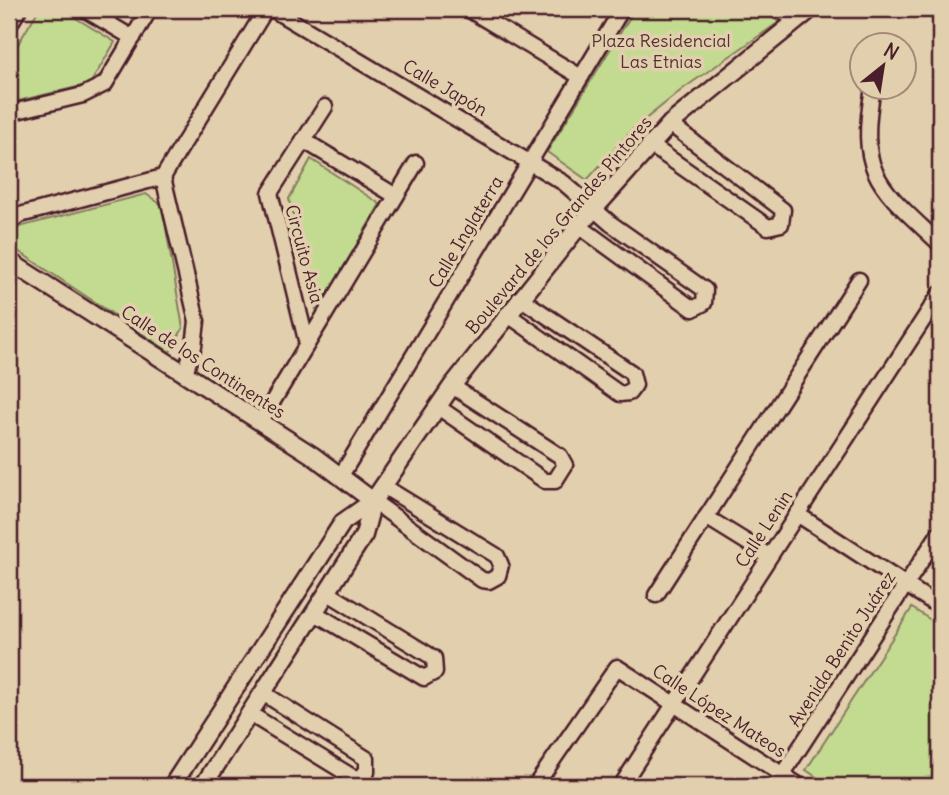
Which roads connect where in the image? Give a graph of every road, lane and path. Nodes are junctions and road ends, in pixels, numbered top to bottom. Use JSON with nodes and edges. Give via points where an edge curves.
{"nodes":[{"id":1,"x":19,"y":9,"type":"edge"},
{"id":2,"x":84,"y":9,"type":"edge"},
{"id":3,"x":150,"y":9,"type":"edge"},
{"id":4,"x":266,"y":9,"type":"edge"},
{"id":5,"x":271,"y":9,"type":"edge"},
{"id":6,"x":468,"y":9,"type":"edge"},
{"id":7,"x":622,"y":9,"type":"edge"},
{"id":8,"x":778,"y":9,"type":"edge"},
{"id":9,"x":811,"y":9,"type":"edge"},
{"id":10,"x":796,"y":20,"type":"junction"},
{"id":11,"x":9,"y":26,"type":"edge"},
{"id":12,"x":133,"y":38,"type":"junction"},
{"id":13,"x":581,"y":77,"type":"junction"},
{"id":14,"x":870,"y":102,"type":"edge"},
{"id":15,"x":325,"y":107,"type":"dead end"},
{"id":16,"x":9,"y":113,"type":"edge"},
{"id":17,"x":670,"y":124,"type":"junction"},
{"id":18,"x":303,"y":140,"type":"junction"},
{"id":19,"x":649,"y":144,"type":"junction"},
{"id":20,"x":531,"y":162,"type":"junction"},
{"id":21,"x":416,"y":163,"type":"dead end"},
{"id":22,"x":163,"y":177,"type":"junction"},
{"id":23,"x":396,"y":196,"type":"junction"},
{"id":24,"x":595,"y":208,"type":"junction"},
{"id":25,"x":9,"y":222,"type":"edge"},
{"id":26,"x":579,"y":226,"type":"junction"},
{"id":27,"x":940,"y":244,"type":"edge"},
{"id":28,"x":9,"y":261,"type":"edge"},
{"id":29,"x":859,"y":279,"type":"dead end"},
{"id":30,"x":940,"y":294,"type":"edge"},
{"id":31,"x":520,"y":298,"type":"junction"},
{"id":32,"x":508,"y":314,"type":"junction"},
{"id":33,"x":307,"y":344,"type":"junction"},
{"id":34,"x":185,"y":373,"type":"junction"},
{"id":35,"x":452,"y":386,"type":"junction"},
{"id":36,"x":438,"y":407,"type":"junction"},
{"id":37,"x":261,"y":421,"type":"junction"},
{"id":38,"x":341,"y":474,"type":"junction"},
{"id":39,"x":383,"y":486,"type":"junction"},
{"id":40,"x":373,"y":500,"type":"junction"},
{"id":41,"x":797,"y":514,"type":"junction"},
{"id":42,"x":706,"y":517,"type":"junction"},
{"id":43,"x":940,"y":532,"type":"edge"},
{"id":44,"x":769,"y":556,"type":"junction"},
{"id":45,"x":907,"y":585,"type":"junction"},
{"id":46,"x":328,"y":593,"type":"junction"},
{"id":47,"x":656,"y":595,"type":"dead end"},
{"id":48,"x":940,"y":607,"type":"edge"},
{"id":49,"x":315,"y":613,"type":"junction"},
{"id":50,"x":264,"y":693,"type":"junction"},
{"id":51,"x":673,"y":704,"type":"junction"},
{"id":52,"x":250,"y":714,"type":"junction"},
{"id":53,"x":779,"y":781,"type":"edge"},
{"id":54,"x":172,"y":786,"type":"edge"},
{"id":55,"x":203,"y":786,"type":"edge"},
{"id":56,"x":535,"y":786,"type":"edge"},
{"id":57,"x":621,"y":786,"type":"edge"},
{"id":58,"x":800,"y":786,"type":"edge"}],
"edges":[{"from":1,"to":11,"type":"street"},
{"from":2,"to":12,"type":"street"},
{"from":3,"to":12,"type":"street"},
{"from":4,"to":22,"type":"street"},
{"from":5,"to":20,"type":"street","name":"Calle Japón"},
{"from":6,"to":13,"type":"street"},
{"from":7,"to":13,"type":"street","name":"Calle Inglaterra"},
{"from":8,"to":10,"type":"street"},
{"from":9,"to":10,"type":"street","name":"Boulevard de los Grandes Pintores"},
{"from":10,"to":17,"type":"street","name":"Boulevard de los Grandes Pintores"},
{"from":12,"to":16,"type":"street","via":[[105,84],[83,95]]},
{"from":13,"to":20,"type":"street","name":"Calle Inglaterra"},
{"from":14,"to":27,"type":"street","via":[[866,127],[878,182]]},
{"from":15,"to":18,"type":"street","name":"Circuito Asia"},
{"from":17,"to":19,"type":"street","name":"Boulevard de los Grandes Pintores"},
{"from":17,"to":19,"type":"street","via":[[783,210],[781,224],[768,227]]},
{"from":18,"to":23,"type":"street"},
{"from":18,"to":33,"type":"street","name":"Circuito Asia","via":[[274,183],[270,202]]},
{"from":19,"to":24,"type":"street","name":"Boulevard de los Grandes Pintores"},
{"from":20,"to":24,"type":"street","name":"Calle Japón"},
{"from":20,"to":38,"type":"street","name":"Calle Inglaterra"},
{"from":21,"to":23,"type":"street","name":"Circuito Asia"},
{"from":22,"to":25,"type":"street","via":[[20,215]]},
{"from":22,"to":34,"type":"street","via":[[197,321]]},
{"from":23,"to":33,"type":"street","name":"Circuito Asia"},
{"from":24,"to":26,"type":"street","name":"Boulevard de los Grandes Pintores"},
{"from":24,"to":26,"type":"street","name":"Calle Japón","via":[[705,290],[704,303],[693,309]]},
{"from":26,"to":31,"type":"street","name":"Boulevard de los Grandes Pintores"},
{"from":28,"to":34,"type":"street","name":"Calle de los Continentes"},
{"from":29,"to":42,"type":"street"},
{"from":30,"to":41,"type":"street","name":"Calle Lenin"},
{"from":31,"to":32,"type":"street","name":"Boulevard de los Grandes Pintores"},
{"from":31,"to":32,"type":"street","via":[[632,373],[635,385],[629,393],[620,394]]},
{"from":32,"to":35,"type":"street","name":"Boulevard de los Grandes Pintores"},
{"from":33,"to":37,"type":"street","name":"Circuito Asia"},
{"from":34,"to":37,"type":"street","name":"Calle de los Continentes"},
{"from":35,"to":36,"type":"street","name":"Boulevard de los Grandes Pintores"},
{"from":35,"to":36,"type":"street","via":[[560,456],[565,466],[561,475],[555,481],[545,481]]},
{"from":36,"to":39,"type":"street","name":"Boulevard de los Grandes Pintores"},
{"from":37,"to":38,"type":"street","name":"Calle de los Continentes"},
{"from":38,"to":40,"type":"street","name":"Calle de los Continentes"},
{"from":39,"to":40,"type":"street","name":"Boulevard de los Grandes Pintores"},
{"from":39,"to":40,"type":"street","via":[[497,556],[502,565],[498,576],[482,580]]},
{"from":40,"to":46,"type":"street","name":"Boulevard de los Grandes Pintores","via":[[364,535]]},
{"from":40,"to":54,"type":"street","name":"Boulevard de los Grandes Pintores","via":[[343,522]]},
{"from":41,"to":44,"type":"street","name":"Calle Lenin"},
{"from":41,"to":45,"type":"street"},
{"from":42,"to":44,"type":"street"},
{"from":42,"to":47,"type":"street"},
{"from":43,"to":45,"type":"street","name":"Avenida Benito Juárez"},
{"from":44,"to":51,"type":"street","name":"Calle Lenin"},
{"from":45,"to":48,"type":"street"},
{"from":45,"to":53,"type":"street","name":"Avenida Benito Juárez"},
{"from":46,"to":49,"type":"street","name":"Boulevard de los Grandes Pintores"},
{"from":46,"to":49,"type":"street","via":[[434,658],[435,671],[424,678]]},
{"from":49,"to":50,"type":"street","name":"Boulevard de los Grandes Pintores"},
{"from":50,"to":52,"type":"street","name":"Boulevard de los Grandes Pintores"},
{"from":50,"to":52,"type":"street","via":[[367,759],[367,772],[356,779]]},
{"from":51,"to":53,"type":"street","name":"Calle López Mateos"},
{"from":51,"to":56,"type":"street","name":"Calle López Mateos","via":[[617,667]]},
{"from":51,"to":57,"type":"street","name":"Calle Lenin"},
{"from":52,"to":55,"type":"street","name":"Boulevard de los Grandes Pintores"},
{"from":53,"to":58,"type":"street","name":"Calle López Mateos"}]}
